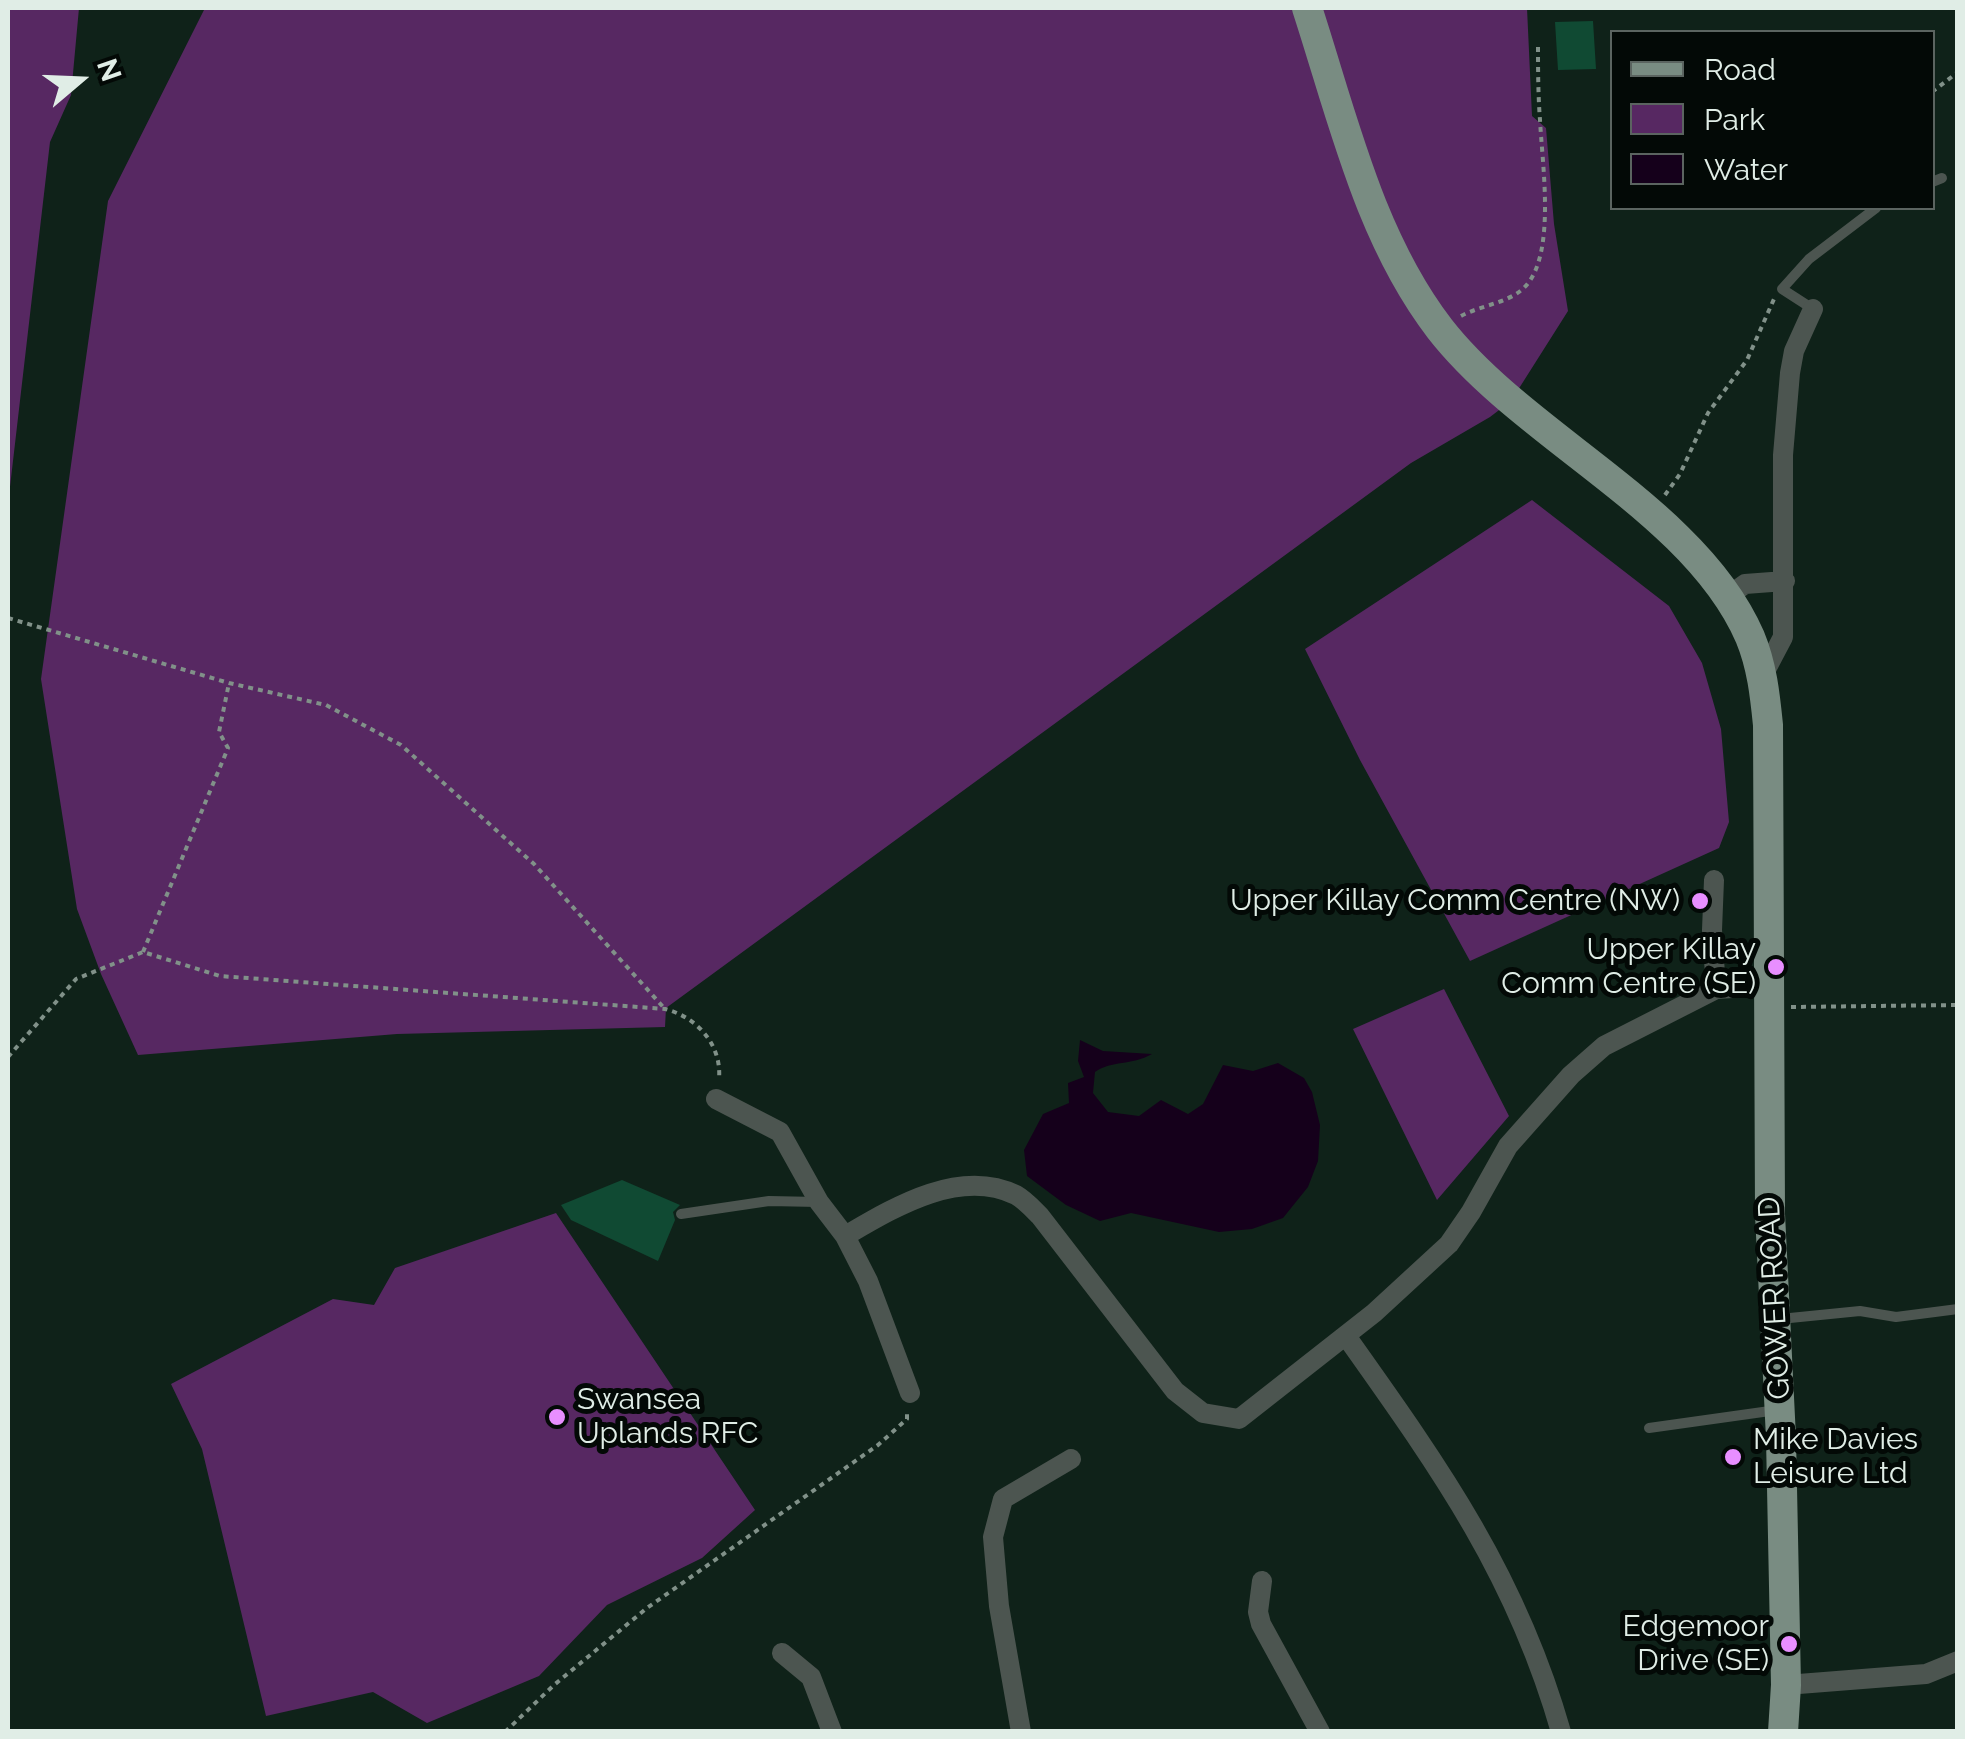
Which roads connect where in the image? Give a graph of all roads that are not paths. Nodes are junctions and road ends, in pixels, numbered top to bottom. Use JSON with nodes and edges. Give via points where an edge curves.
{"nodes":[{"id":1,"x":1307,"y":8,"type":"edge"},
{"id":2,"x":1873,"y":210,"type":"edge"},
{"id":3,"x":1813,"y":309,"type":"joint"},
{"id":4,"x":1785,"y":581,"type":"junction"},
{"id":5,"x":1728,"y":596,"type":"junction"},
{"id":6,"x":1763,"y":675,"type":"junction"},
{"id":7,"x":1714,"y":880,"type":"dead end"},
{"id":8,"x":1716,"y":988,"type":"junction"},
{"id":9,"x":1769,"y":996,"type":"junction"},
{"id":10,"x":716,"y":1099,"type":"road end"},
{"id":11,"x":818,"y":1202,"type":"junction"},
{"id":12,"x":681,"y":1214,"type":"dead end"},
{"id":13,"x":845,"y":1236,"type":"junction"},
{"id":14,"x":1958,"y":1309,"type":"edge"},
{"id":15,"x":1775,"y":1320,"type":"junction"},
{"id":16,"x":1346,"y":1336,"type":"junction"},
{"id":17,"x":910,"y":1393,"type":"road end"},
{"id":18,"x":1780,"y":1410,"type":"junction"},
{"id":19,"x":1649,"y":1428,"type":"dead end"},
{"id":20,"x":1071,"y":1459,"type":"dead end"},
{"id":21,"x":1262,"y":1581,"type":"dead end"},
{"id":22,"x":1949,"y":1639,"type":"dead end"},
{"id":23,"x":782,"y":1653,"type":"dead end"},
{"id":24,"x":1954,"y":1661,"type":"edge"},
{"id":25,"x":1786,"y":1685,"type":"junction"},
{"id":26,"x":832,"y":1732,"type":"edge"},
{"id":27,"x":1021,"y":1732,"type":"edge"},
{"id":28,"x":1320,"y":1732,"type":"edge"},
{"id":29,"x":1561,"y":1732,"type":"edge"},
{"id":30,"x":1783,"y":1732,"type":"edge"}],
"edges":[{"from":1,"to":5,"type":"main road","name":"GOWER ROAD","via":[[1384,231],[1440,328],[1511,401],[1678,538]]},
{"from":2,"to":3,"type":"lane","via":[[1809,259],[1782,289]]},
{"from":3,"to":4,"type":"street","via":[[1790,374],[1783,455]]},
{"from":4,"to":5,"type":"street","via":[[1745,584]]},
{"from":4,"to":6,"type":"street","via":[[1783,637]]},
{"from":5,"to":6,"type":"main road","name":"GOWER ROAD"},
{"from":6,"to":9,"type":"main road","name":"GOWER ROAD"},
{"from":7,"to":8,"type":"street"},
{"from":8,"to":9,"type":"street"},
{"from":8,"to":16,"type":"street","via":[[1604,1046],[1571,1076],[1508,1146],[1449,1244]]},
{"from":9,"to":15,"type":"main road","name":"GOWER ROAD"},
{"from":10,"to":11,"type":"street","via":[[780,1132]]},
{"from":11,"to":12,"type":"lane","via":[[770,1201]]},
{"from":11,"to":13,"type":"street"},
{"from":13,"to":16,"type":"street","via":[[941,1190],[984,1186],[1017,1196],[1040,1216],[1175,1391],[1204,1413],[1239,1420]]},
{"from":13,"to":17,"type":"street"},
{"from":14,"to":15,"type":"lane"},
{"from":15,"to":18,"type":"main road","name":"GOWER ROAD"},
{"from":16,"to":29,"type":"street","via":[[1479,1532],[1525,1629]]},
{"from":18,"to":19,"type":"lane"},
{"from":18,"to":25,"type":"main road","name":"GOWER ROAD"},
{"from":20,"to":27,"type":"street","via":[[1002,1499],[994,1537]]},
{"from":21,"to":28,"type":"street","via":[[1262,1624]]},
{"from":22,"to":24,"type":"street"},
{"from":23,"to":26,"type":"street","via":[[811,1676]]},
{"from":24,"to":25,"type":"street","via":[[1926,1674]]},
{"from":25,"to":30,"type":"main road","name":"GOWER ROAD"}]}
